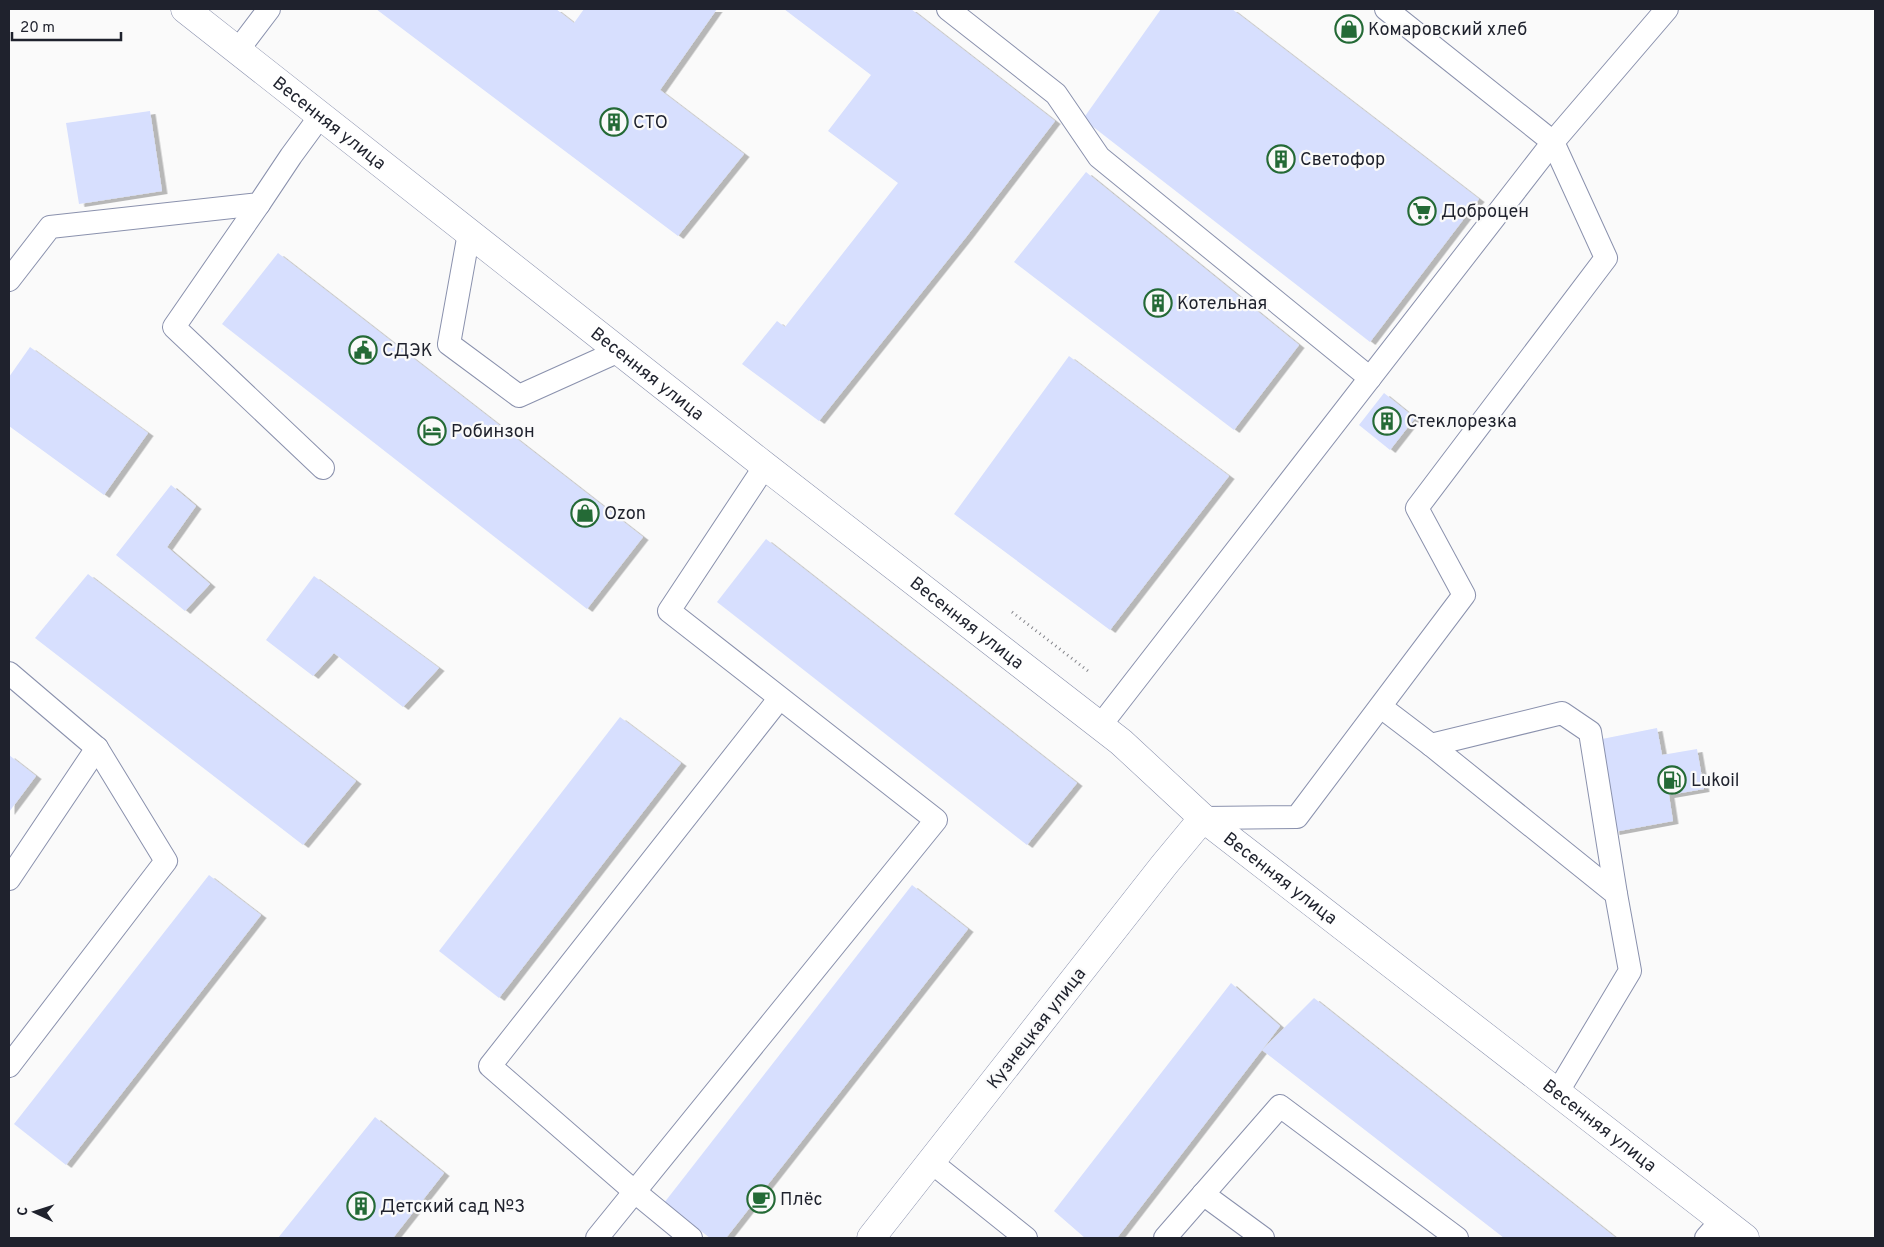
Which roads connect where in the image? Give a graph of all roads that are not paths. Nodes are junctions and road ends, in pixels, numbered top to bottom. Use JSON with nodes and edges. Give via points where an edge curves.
{"nodes":[{"id":1,"x":185,"y":9,"type":"edge"},
{"id":2,"x":269,"y":9,"type":"edge"},
{"id":3,"x":948,"y":9,"type":"edge"},
{"id":4,"x":1386,"y":9,"type":"edge"},
{"id":5,"x":1667,"y":9,"type":"edge"},
{"id":6,"x":238,"y":50,"type":"junction"},
{"id":7,"x":321,"y":115,"type":"junction"},
{"id":8,"x":1553,"y":142,"type":"junction"},
{"id":9,"x":259,"y":204,"type":"junction"},
{"id":10,"x":469,"y":233,"type":"junction"},
{"id":11,"x":9,"y":280,"type":"edge"},
{"id":12,"x":619,"y":350,"type":"junction"},
{"id":13,"x":1370,"y":378,"type":"junction"},
{"id":14,"x":765,"y":466,"type":"junction"},
{"id":15,"x":322,"y":468,"type":"dead end"},
{"id":16,"x":9,"y":673,"type":"edge"},
{"id":17,"x":779,"y":698,"type":"junction"},
{"id":18,"x":1381,"y":707,"type":"junction"},
{"id":19,"x":1100,"y":726,"type":"junction"},
{"id":20,"x":1431,"y":745,"type":"junction"},
{"id":21,"x":97,"y":748,"type":"junction"},
{"id":22,"x":1203,"y":818,"type":"junction"},
{"id":23,"x":9,"y":879,"type":"edge"},
{"id":24,"x":1616,"y":894,"type":"junction"},
{"id":25,"x":9,"y":1066,"type":"edge"},
{"id":26,"x":1557,"y":1093,"type":"junction"},
{"id":27,"x":932,"y":1162,"type":"junction"},
{"id":28,"x":635,"y":1192,"type":"junction"},
{"id":29,"x":1203,"y":1194,"type":"junction"},
{"id":30,"x":1714,"y":1229,"type":"edge"},
{"id":31,"x":598,"y":1238,"type":"edge"},
{"id":32,"x":691,"y":1238,"type":"edge"},
{"id":33,"x":871,"y":1238,"type":"edge"},
{"id":34,"x":1026,"y":1238,"type":"edge"},
{"id":35,"x":1165,"y":1238,"type":"edge"},
{"id":36,"x":1263,"y":1238,"type":"edge"},
{"id":37,"x":1457,"y":1238,"type":"edge"},
{"id":38,"x":1746,"y":1238,"type":"edge"}],
"edges":[{"from":1,"to":6,"type":"main road","name":"Весенняя улица"},
{"from":2,"to":6,"type":"lane"},
{"from":3,"to":13,"type":"lane","via":[[1056,94],[1099,157]]},
{"from":4,"to":8,"type":"lane"},
{"from":5,"to":8,"type":"lane"},
{"from":6,"to":7,"type":"main road","name":"Весенняя улица"},
{"from":7,"to":9,"type":"lane"},
{"from":7,"to":10,"type":"main road","name":"Весенняя улица"},
{"from":8,"to":13,"type":"lane"},
{"from":8,"to":18,"type":"lane","via":[[1606,258],[1417,508],[1464,595]]},
{"from":9,"to":11,"type":"lane","via":[[50,227]]},
{"from":9,"to":15,"type":"lane","via":[[174,327]]},
{"from":10,"to":12,"type":"main road","name":"Весенняя улица"},
{"from":10,"to":12,"type":"lane","via":[[449,344],[519,396]]},
{"from":12,"to":14,"type":"main road","name":"Весенняя улица"},
{"from":13,"to":19,"type":"lane"},
{"from":14,"to":17,"type":"lane","via":[[669,612]]},
{"from":14,"to":19,"type":"main road","name":"Весенняя улица"},
{"from":16,"to":21,"type":"lane"},
{"from":17,"to":28,"type":"lane","via":[[490,1066]]},
{"from":17,"to":28,"type":"lane","via":[[936,820]]},
{"from":18,"to":20,"type":"lane"},
{"from":18,"to":22,"type":"lane","via":[[1297,817]]},
{"from":19,"to":22,"type":"main road","name":"Весенняя улица"},
{"from":20,"to":24,"type":"lane"},
{"from":20,"to":24,"type":"lane","via":[[1562,713],[1590,732]]},
{"from":21,"to":23,"type":"lane"},
{"from":21,"to":25,"type":"lane","via":[[166,861]]},
{"from":22,"to":26,"type":"main road","name":"Весенняя улица"},
{"from":22,"to":27,"type":"main road","name":"Кузнецкая улица"},
{"from":24,"to":26,"type":"lane","via":[[1630,971]]},
{"from":26,"to":30,"type":"main road","name":"Весенняя улица"},
{"from":27,"to":33,"type":"main road","name":"Кузнецкая улица"},
{"from":27,"to":34,"type":"lane"},
{"from":28,"to":31,"type":"lane"},
{"from":28,"to":32,"type":"lane"},
{"from":29,"to":35,"type":"lane"},
{"from":29,"to":36,"type":"lane"},
{"from":29,"to":37,"type":"lane","via":[[1280,1106]]},
{"from":30,"to":38,"type":"main road","name":"Весенняя улица"}]}
